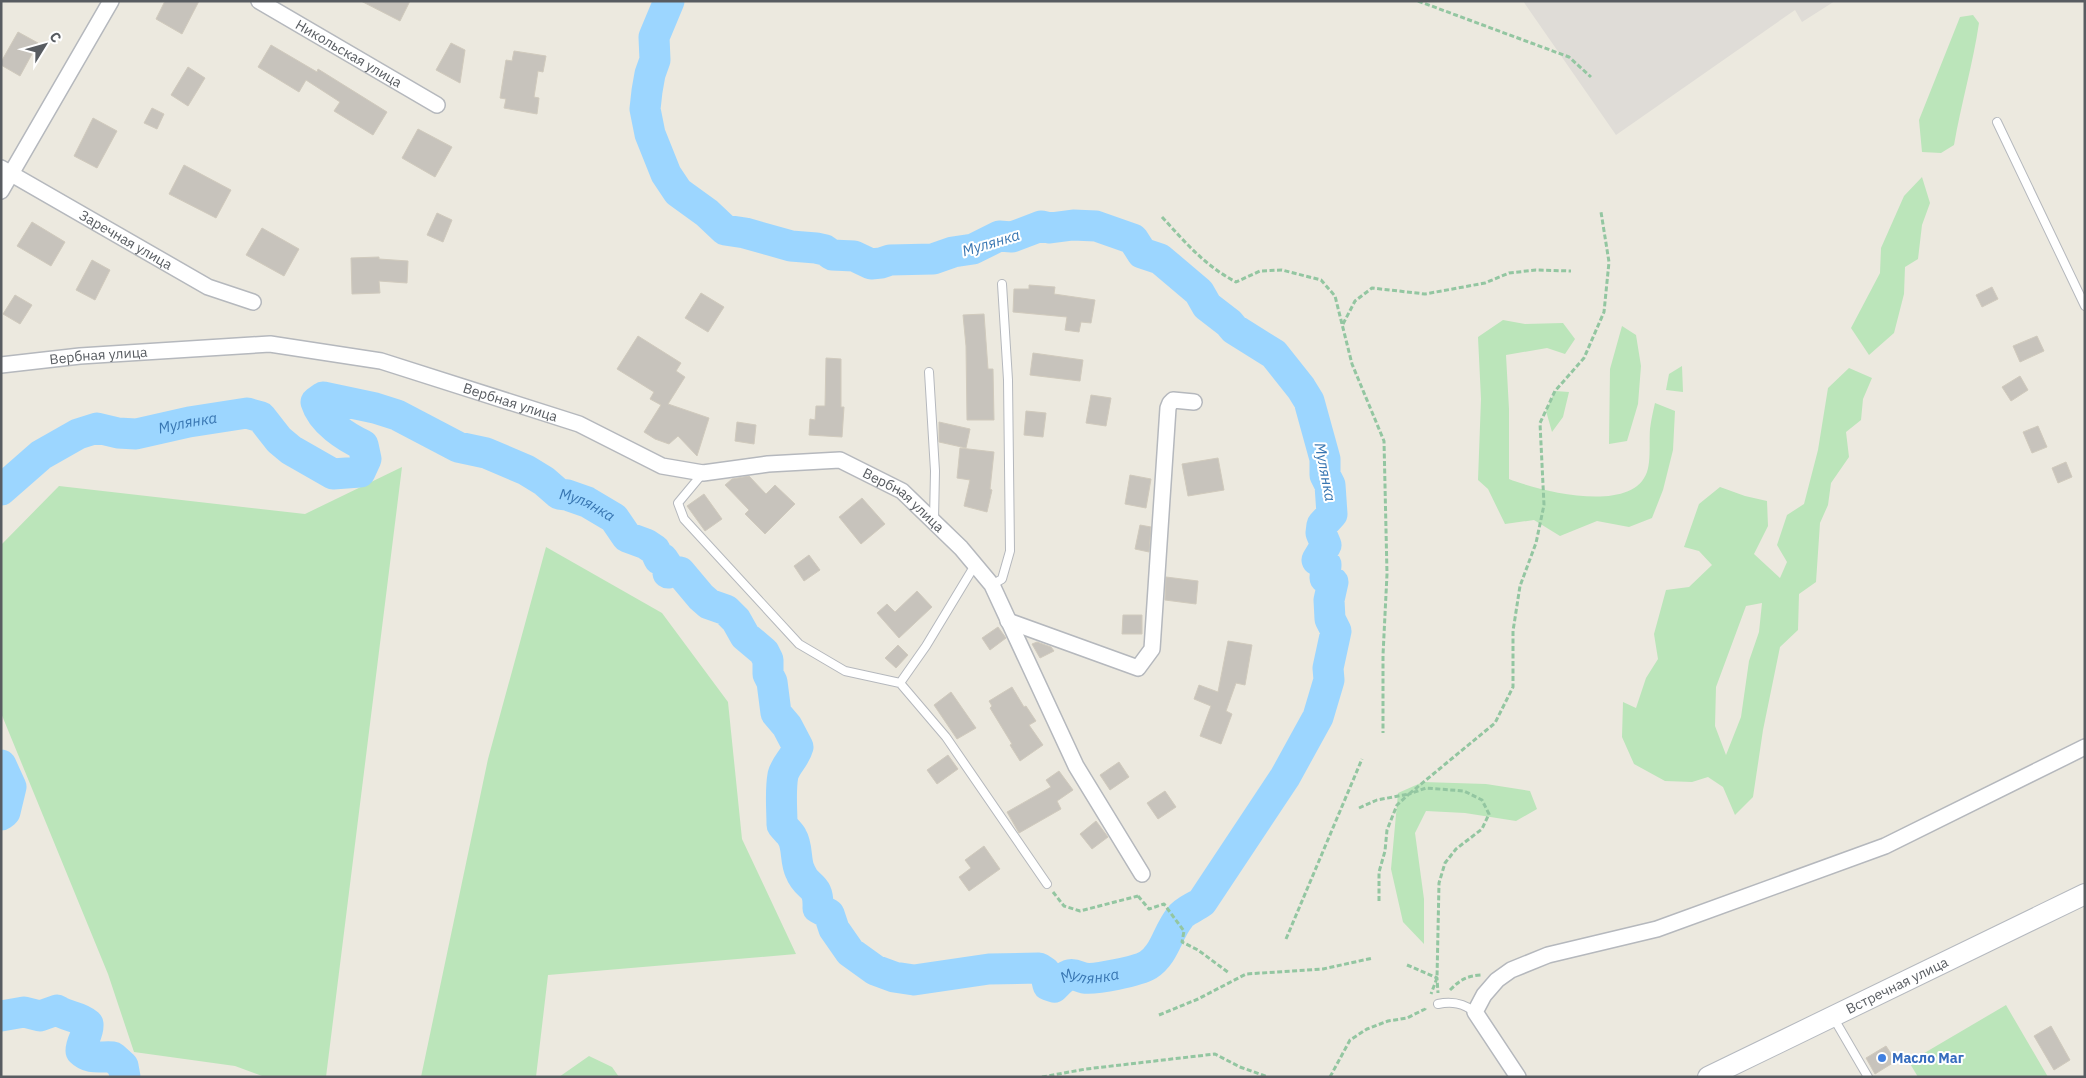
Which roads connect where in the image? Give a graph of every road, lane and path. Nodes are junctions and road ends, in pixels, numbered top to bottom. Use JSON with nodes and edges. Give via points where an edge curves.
{"nodes":[{"id":1,"x":111,"y":1,"type":"edge"},
{"id":2,"x":259,"y":1,"type":"edge"},
{"id":3,"x":1418,"y":1,"type":"edge"},
{"id":4,"x":1591,"y":77,"type":"dead end"},
{"id":5,"x":437,"y":105,"type":"dead end"},
{"id":6,"x":1998,"y":122,"type":"dead end"},
{"id":7,"x":7,"y":171,"type":"edge"},
{"id":8,"x":1,"y":192,"type":"edge"},
{"id":9,"x":1601,"y":212,"type":"dead end"},
{"id":10,"x":1162,"y":217,"type":"dead end"},
{"id":11,"x":1571,"y":271,"type":"dead end"},
{"id":12,"x":1002,"y":284,"type":"dead end"},
{"id":13,"x":253,"y":302,"type":"dead end"},
{"id":14,"x":2085,"y":306,"type":"edge"},
{"id":15,"x":1342,"y":325,"type":"junction"},
{"id":16,"x":1,"y":365,"type":"edge"},
{"id":17,"x":929,"y":372,"type":"dead end"},
{"id":18,"x":1194,"y":402,"type":"dead end"},
{"id":19,"x":703,"y":473,"type":"junction"},
{"id":20,"x":934,"y":521,"type":"junction"},
{"id":21,"x":975,"y":565,"type":"junction"},
{"id":22,"x":992,"y":585,"type":"junction"},
{"id":23,"x":1008,"y":621,"type":"junction"},
{"id":24,"x":900,"y":683,"type":"junction"},
{"id":25,"x":1384,"y":733,"type":"dead end"},
{"id":26,"x":2085,"y":747,"type":"edge"},
{"id":27,"x":1362,"y":759,"type":"dead end"},
{"id":28,"x":1409,"y":794,"type":"junction"},
{"id":29,"x":1360,"y":808,"type":"dead end"},
{"id":30,"x":1142,"y":874,"type":"dead end"},
{"id":31,"x":1047,"y":884,"type":"joint"},
{"id":32,"x":2084,"y":896,"type":"edge"},
{"id":33,"x":1379,"y":900,"type":"dead end"},
{"id":34,"x":1286,"y":939,"type":"dead end"},
{"id":35,"x":1373,"y":958,"type":"dead end"},
{"id":36,"x":1408,"y":965,"type":"dead end"},
{"id":37,"x":1511,"y":970,"type":"junction"},
{"id":38,"x":1229,"y":973,"type":"dead end"},
{"id":39,"x":1438,"y":978,"type":"junction"},
{"id":40,"x":1438,"y":1004,"type":"junction"},
{"id":41,"x":1475,"y":1012,"type":"junction"},
{"id":42,"x":1159,"y":1016,"type":"dead end"},
{"id":43,"x":1832,"y":1016,"type":"junction"},
{"id":44,"x":1042,"y":1077,"type":"edge"},
{"id":45,"x":1268,"y":1077,"type":"edge"},
{"id":46,"x":1330,"y":1077,"type":"edge"},
{"id":47,"x":1518,"y":1077,"type":"edge"},
{"id":48,"x":1708,"y":1077,"type":"edge"},
{"id":49,"x":1868,"y":1077,"type":"edge"}],
"edges":[{"from":1,"to":7,"type":"street"},
{"from":2,"to":5,"type":"street","name":"Никольская улица"},
{"from":3,"to":4,"type":"path","via":[[1569,57]]},
{"from":6,"to":14,"type":"lane"},
{"from":7,"to":8,"type":"street"},
{"from":7,"to":13,"type":"street","name":"Заречная улица","via":[[208,286]]},
{"from":9,"to":28,"type":"path","via":[[1609,262],[1604,312],[1584,358],[1555,391],[1540,423],[1544,505],[1536,543],[1520,586],[1513,631],[1513,687],[1494,723]]},
{"from":10,"to":15,"type":"path","via":[[1198,257],[1236,282],[1260,271],[1282,270],[1321,280],[1335,296]]},
{"from":11,"to":15,"type":"path","via":[[1509,273],[1485,283],[1425,294],[1372,288],[1355,301]]},
{"from":12,"to":22,"type":"lane","via":[[1008,380],[1010,551],[1002,579]]},
{"from":15,"to":25,"type":"path","via":[[1352,364],[1384,441],[1387,574]]},
{"from":16,"to":19,"type":"street","name":"Вербная улица","via":[[80,356],[270,344],[380,361],[579,424],[662,466]]},
{"from":17,"to":20,"type":"lane","via":[[935,471]]},
{"from":18,"to":23,"type":"street","via":[[1173,400],[1168,408],[1152,649],[1138,668]]},
{"from":19,"to":20,"type":"street","name":"Вербная улица","via":[[768,464],[840,460],[902,490]]},
{"from":19,"to":24,"type":"lane","via":[[678,502],[684,519],[799,644],[845,671]]},
{"from":20,"to":21,"type":"street","name":"Вербная улица"},
{"from":21,"to":22,"type":"street","name":"Вербная улица"},
{"from":21,"to":24,"type":"lane"},
{"from":22,"to":23,"type":"street","name":"Вербная улица"},
{"from":23,"to":30,"type":"street","name":"Вербная улица","via":[[1076,766]]},
{"from":24,"to":31,"type":"lane","via":[[946,737]]},
{"from":26,"to":37,"type":"street","via":[[1885,846],[1657,929],[1548,955]]},
{"from":27,"to":34,"type":"path"},
{"from":28,"to":29,"type":"path","via":[[1377,800]]},
{"from":28,"to":33,"type":"path","via":[[1397,805],[1387,830],[1379,872]]},
{"from":28,"to":39,"type":"path","via":[[1426,788],[1464,791],[1482,800],[1489,814],[1482,829],[1456,849],[1445,863],[1439,883]]},
{"from":31,"to":38,"type":"path","via":[[1064,906],[1080,911],[1138,896],[1148,909],[1164,904],[1184,931],[1182,942]]},
{"from":32,"to":43,"type":"main road","name":"Встречная улица"},
{"from":35,"to":42,"type":"path","via":[[1322,969],[1246,974],[1198,1000]]},
{"from":36,"to":39,"type":"path"},
{"from":37,"to":40,"type":"path","via":[[1467,976],[1458,981]]},
{"from":37,"to":41,"type":"street","via":[[1496,980]]},
{"from":39,"to":40,"type":"path"},
{"from":39,"to":46,"type":"path","via":[[1425,1009],[1407,1018],[1367,1029],[1350,1040]]},
{"from":40,"to":41,"type":"lane","via":[[1452,1002]]},
{"from":41,"to":47,"type":"street"},
{"from":43,"to":48,"type":"main road","name":"Встречная улица"},
{"from":43,"to":49,"type":"lane"},
{"from":44,"to":45,"type":"path","via":[[1215,1054]]}]}
